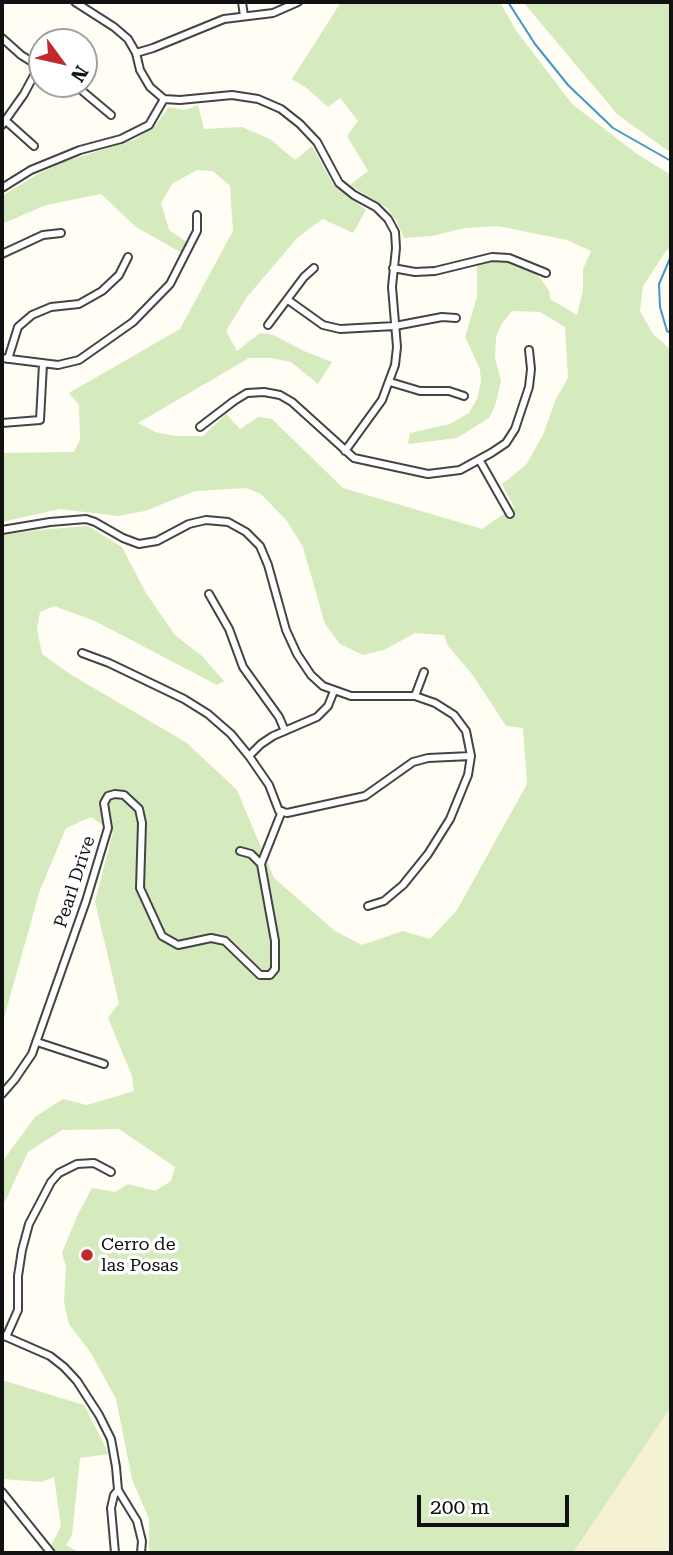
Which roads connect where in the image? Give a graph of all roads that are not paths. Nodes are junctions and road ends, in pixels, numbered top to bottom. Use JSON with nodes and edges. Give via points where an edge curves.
{"nodes":[{"id":1,"x":75,"y":2,"type":"edge"},
{"id":2,"x":242,"y":2,"type":"edge"},
{"id":3,"x":298,"y":2,"type":"edge"},
{"id":4,"x":244,"y":16,"type":"junction"},
{"id":5,"x":2,"y":38,"type":"edge"},
{"id":6,"x":136,"y":52,"type":"junction"},
{"id":7,"x":28,"y":60,"type":"edge"},
{"id":8,"x":28,"y":87,"type":"edge"},
{"id":9,"x":91,"y":98,"type":"edge"},
{"id":10,"x":164,"y":99,"type":"junction"},
{"id":11,"x":111,"y":115,"type":"dead end"},
{"id":12,"x":4,"y":123,"type":"edge"},
{"id":13,"x":34,"y":146,"type":"dead end"},
{"id":14,"x":2,"y":188,"type":"edge"},
{"id":15,"x":197,"y":215,"type":"dead end"},
{"id":16,"x":61,"y":233,"type":"dead end"},
{"id":17,"x":2,"y":254,"type":"edge"},
{"id":18,"x":128,"y":257,"type":"dead end"},
{"id":19,"x":314,"y":268,"type":"dead end"},
{"id":20,"x":393,"y":268,"type":"junction"},
{"id":21,"x":545,"y":273,"type":"dead end"},
{"id":22,"x":288,"y":300,"type":"junction"},
{"id":23,"x":456,"y":318,"type":"dead end"},
{"id":24,"x":268,"y":325,"type":"dead end"},
{"id":25,"x":395,"y":326,"type":"junction"},
{"id":26,"x":529,"y":350,"type":"dead end"},
{"id":27,"x":5,"y":358,"type":"edge"},
{"id":28,"x":43,"y":364,"type":"junction"},
{"id":29,"x":390,"y":382,"type":"junction"},
{"id":30,"x":464,"y":396,"type":"dead end"},
{"id":31,"x":2,"y":423,"type":"edge"},
{"id":32,"x":200,"y":428,"type":"dead end"},
{"id":33,"x":345,"y":451,"type":"junction"},
{"id":34,"x":480,"y":461,"type":"junction"},
{"id":35,"x":510,"y":514,"type":"dead end"},
{"id":36,"x":2,"y":530,"type":"edge"},
{"id":37,"x":208,"y":594,"type":"dead end"},
{"id":38,"x":82,"y":653,"type":"dead end"},
{"id":39,"x":424,"y":672,"type":"dead end"},
{"id":40,"x":334,"y":691,"type":"junction"},
{"id":41,"x":415,"y":696,"type":"junction"},
{"id":42,"x":285,"y":731,"type":"junction"},
{"id":43,"x":249,"y":756,"type":"junction"},
{"id":44,"x":471,"y":756,"type":"junction"},
{"id":45,"x":282,"y":811,"type":"junction"},
{"id":46,"x":240,"y":851,"type":"dead end"},
{"id":47,"x":261,"y":864,"type":"junction"},
{"id":48,"x":368,"y":906,"type":"dead end"},
{"id":49,"x":37,"y":1042,"type":"junction"},
{"id":50,"x":104,"y":1064,"type":"dead end"},
{"id":51,"x":2,"y":1094,"type":"edge"},
{"id":52,"x":111,"y":1172,"type":"dead end"},
{"id":53,"x":4,"y":1336,"type":"edge"},
{"id":54,"x":118,"y":1490,"type":"junction"},
{"id":55,"x":2,"y":1492,"type":"edge"},
{"id":56,"x":51,"y":1553,"type":"edge"},
{"id":57,"x":114,"y":1553,"type":"edge"},
{"id":58,"x":141,"y":1553,"type":"edge"}],
"edges":[{"from":1,"to":6,"type":"street","via":[[114,27]]},
{"from":2,"to":4,"type":"street"},
{"from":3,"to":4,"type":"street","via":[[273,13]]},
{"from":4,"to":6,"type":"street"},
{"from":5,"to":7,"type":"street"},
{"from":6,"to":10,"type":"street","via":[[150,87]]},
{"from":8,"to":12,"type":"street"},
{"from":9,"to":11,"type":"street"},
{"from":10,"to":14,"type":"street","via":[[149,125],[32,170]]},
{"from":10,"to":20,"type":"street","via":[[232,95],[281,108],[317,142],[340,183],[387,219],[395,232]]},
{"from":12,"to":13,"type":"street"},
{"from":15,"to":28,"type":"street","via":[[197,231],[170,284],[133,322],[79,360]]},
{"from":16,"to":17,"type":"street","via":[[43,235]]},
{"from":18,"to":27,"type":"street","via":[[119,275],[102,291],[79,304],[32,315],[18,327]]},
{"from":19,"to":22,"type":"street"},
{"from":20,"to":21,"type":"street","via":[[435,271],[492,257],[509,258]]},
{"from":20,"to":25,"type":"street"},
{"from":22,"to":24,"type":"street"},
{"from":22,"to":25,"type":"street","via":[[323,325],[340,329]]},
{"from":23,"to":25,"type":"street"},
{"from":25,"to":29,"type":"street","via":[[397,347]]},
{"from":26,"to":34,"type":"street","via":[[529,387],[515,429],[506,443]]},
{"from":27,"to":28,"type":"street"},
{"from":28,"to":31,"type":"street","via":[[40,420]]},
{"from":29,"to":30,"type":"street"},
{"from":29,"to":33,"type":"street"},
{"from":32,"to":33,"type":"street","via":[[247,393],[264,392],[292,402]]},
{"from":33,"to":34,"type":"street","via":[[362,461],[428,474],[460,470]]},
{"from":34,"to":35,"type":"street"},
{"from":36,"to":40,"type":"street","via":[[86,519],[139,544],[157,541],[189,524],[228,522],[260,546],[297,654],[311,675]]},
{"from":37,"to":42,"type":"street","via":[[229,629],[243,667]]},
{"from":38,"to":43,"type":"street","via":[[184,699],[231,734]]},
{"from":39,"to":41,"type":"street"},
{"from":40,"to":41,"type":"street","via":[[351,696]]},
{"from":40,"to":42,"type":"street","via":[[317,717]]},
{"from":41,"to":44,"type":"street","via":[[454,715],[466,730]]},
{"from":42,"to":43,"type":"street"},
{"from":43,"to":45,"type":"street"},
{"from":44,"to":45,"type":"street","via":[[413,762],[365,796]]},
{"from":44,"to":48,"type":"street","via":[[462,791],[436,843],[403,885],[384,901]]},
{"from":45,"to":47,"type":"street"},
{"from":46,"to":47,"type":"street"},
{"from":47,"to":49,"type":"street","name":"Pearl Drive","via":[[275,941],[275,969],[270,975],[257,973],[225,941],[211,938],[178,945],[162,936],[139,888],[139,809],[124,795],[108,796],[104,803],[108,828]]},
{"from":49,"to":50,"type":"street"},
{"from":49,"to":51,"type":"street","name":"Pearl Drive"},
{"from":52,"to":53,"type":"street","via":[[94,1163],[77,1164],[51,1182],[29,1224],[18,1276],[18,1310]]},
{"from":53,"to":54,"type":"street","via":[[50,1356],[77,1381],[111,1439]]},
{"from":54,"to":57,"type":"street","via":[[111,1508]]},
{"from":54,"to":58,"type":"street","via":[[137,1521]]},
{"from":55,"to":56,"type":"street"}]}
